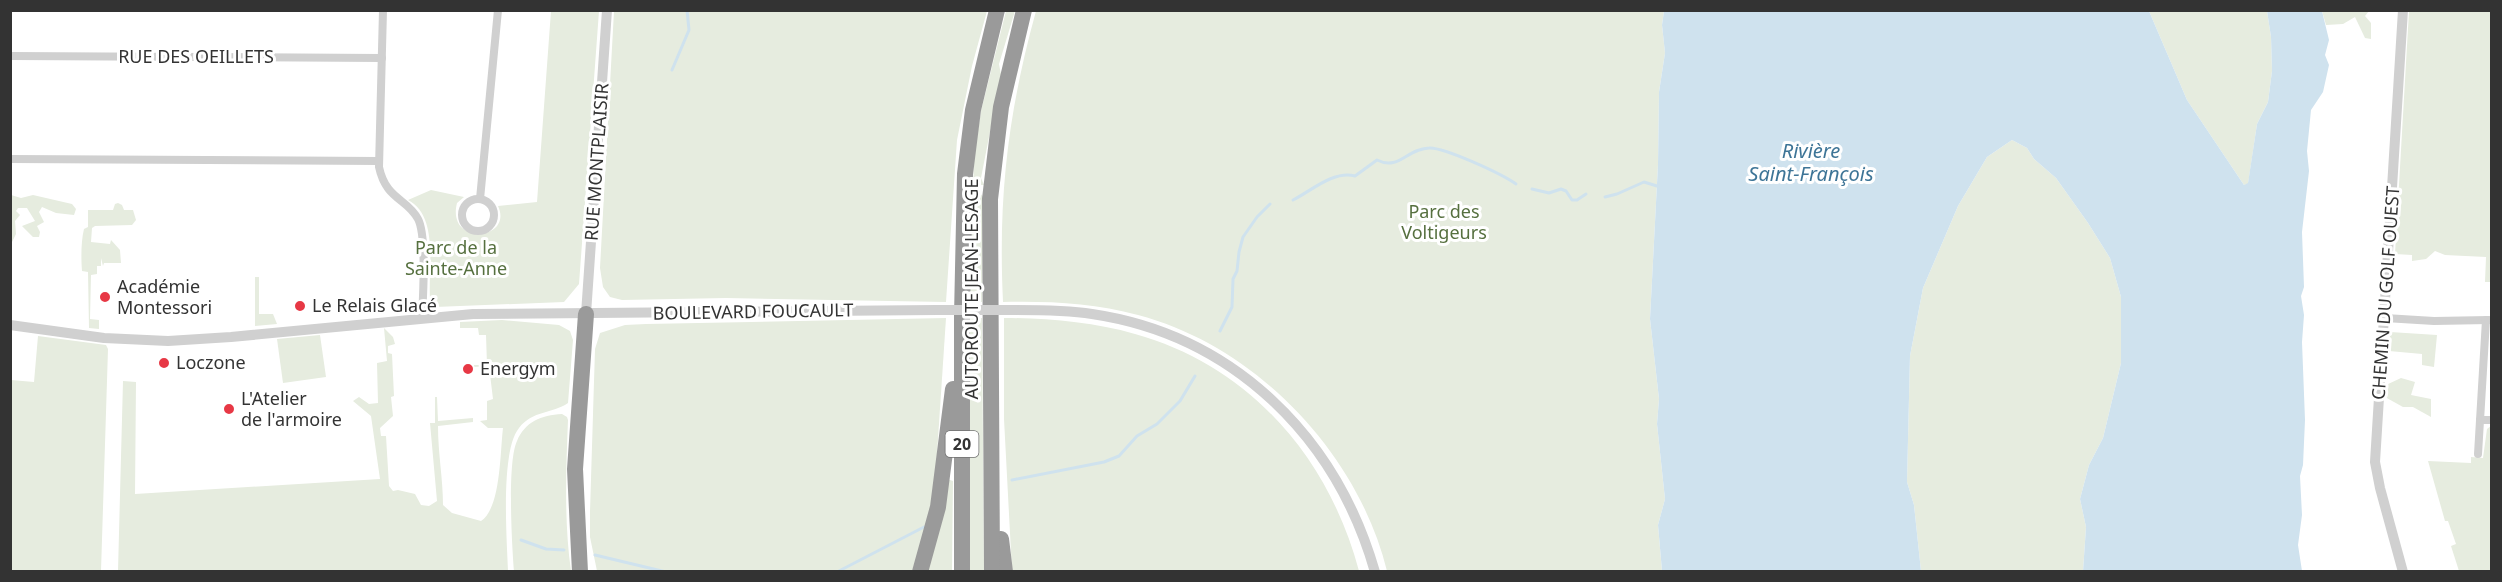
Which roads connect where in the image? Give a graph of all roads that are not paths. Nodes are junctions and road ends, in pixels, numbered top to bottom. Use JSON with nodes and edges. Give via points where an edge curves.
{"nodes":[{"id":1,"x":383,"y":10,"type":"edge"},
{"id":2,"x":498,"y":10,"type":"edge"},
{"id":3,"x":607,"y":10,"type":"edge"},
{"id":4,"x":997,"y":10,"type":"edge"},
{"id":5,"x":1024,"y":10,"type":"edge"},
{"id":6,"x":2403,"y":10,"type":"edge"},
{"id":7,"x":10,"y":56,"type":"edge"},
{"id":8,"x":382,"y":58,"type":"junction"},
{"id":9,"x":10,"y":159,"type":"edge"},
{"id":10,"x":379,"y":161,"type":"junction"},
{"id":11,"x":480,"y":199,"type":"dead end"},
{"id":12,"x":586,"y":314,"type":"junction"},
{"id":13,"x":962,"y":316,"type":"junction"},
{"id":14,"x":422,"y":318,"type":"junction"},
{"id":15,"x":2385,"y":318,"type":"junction"},
{"id":16,"x":2489,"y":320,"type":"edge"},
{"id":17,"x":10,"y":325,"type":"edge"},
{"id":18,"x":2480,"y":420,"type":"junction"},
{"id":19,"x":2492,"y":420,"type":"edge"},
{"id":20,"x":991,"y":437,"type":"junction"},
{"id":21,"x":2478,"y":454,"type":"dead end"},
{"id":22,"x":576,"y":505,"type":"junction"},
{"id":23,"x":580,"y":572,"type":"edge"},
{"id":24,"x":591,"y":572,"type":"edge"},
{"id":25,"x":920,"y":572,"type":"edge"},
{"id":26,"x":962,"y":572,"type":"edge"},
{"id":27,"x":992,"y":572,"type":"edge"},
{"id":28,"x":1005,"y":572,"type":"edge"},
{"id":29,"x":1375,"y":572,"type":"edge"},
{"id":30,"x":2403,"y":572,"type":"edge"}],
"edges":[{"from":1,"to":8,"type":"street"},
{"from":2,"to":11,"type":"street"},
{"from":3,"to":12,"type":"street","name":"RUE MONTPLAISIR"},
{"from":4,"to":13,"type":"highway","name":"AUTOROUTE JEAN-LESAGE","number":"20","via":[[968,144]]},
{"from":5,"to":20,"type":"highway","name":"AUTOROUTE JEAN-LESAGE","number":"20","via":[[1001,107],[990,199]]},
{"from":6,"to":15,"type":"street","name":"CHEMIN DU GOLF OUEST"},
{"from":7,"to":8,"type":"street","name":"RUE DES OEILLETS"},
{"from":8,"to":10,"type":"street"},
{"from":9,"to":10,"type":"street"},
{"from":10,"to":14,"type":"street","via":[[388,189],[412,211],[421,227]]},
{"from":12,"to":14,"type":"street","name":"BOULEVARD FOUCAULT"},
{"from":12,"to":22,"type":"highway"},
{"from":12,"to":29,"type":"street","name":"BOULEVARD FOUCAULT","bridge":true,"via":[[1014,310],[1077,312],[1135,323],[1183,341],[1238,372],[1281,408],[1324,460],[1355,515]]},
{"from":13,"to":25,"type":"highway","via":[[938,507]]},
{"from":13,"to":26,"type":"highway","name":"AUTOROUTE JEAN-LESAGE","number":"20"},
{"from":14,"to":17,"type":"street","name":"BOULEVARD FOUCAULT","via":[[173,341],[111,339]]},
{"from":15,"to":16,"type":"street"},
{"from":15,"to":30,"type":"street","name":"CHEMIN DU GOLF OUEST","via":[[2375,462]]},
{"from":16,"to":18,"type":"street"},
{"from":18,"to":19,"type":"street"},
{"from":18,"to":21,"type":"street"},
{"from":20,"to":27,"type":"highway","name":"AUTOROUTE JEAN-LESAGE","number":"20"},
{"from":20,"to":28,"type":"highway"},
{"from":22,"to":23,"type":"highway"},
{"from":22,"to":24,"type":"highway"}]}
